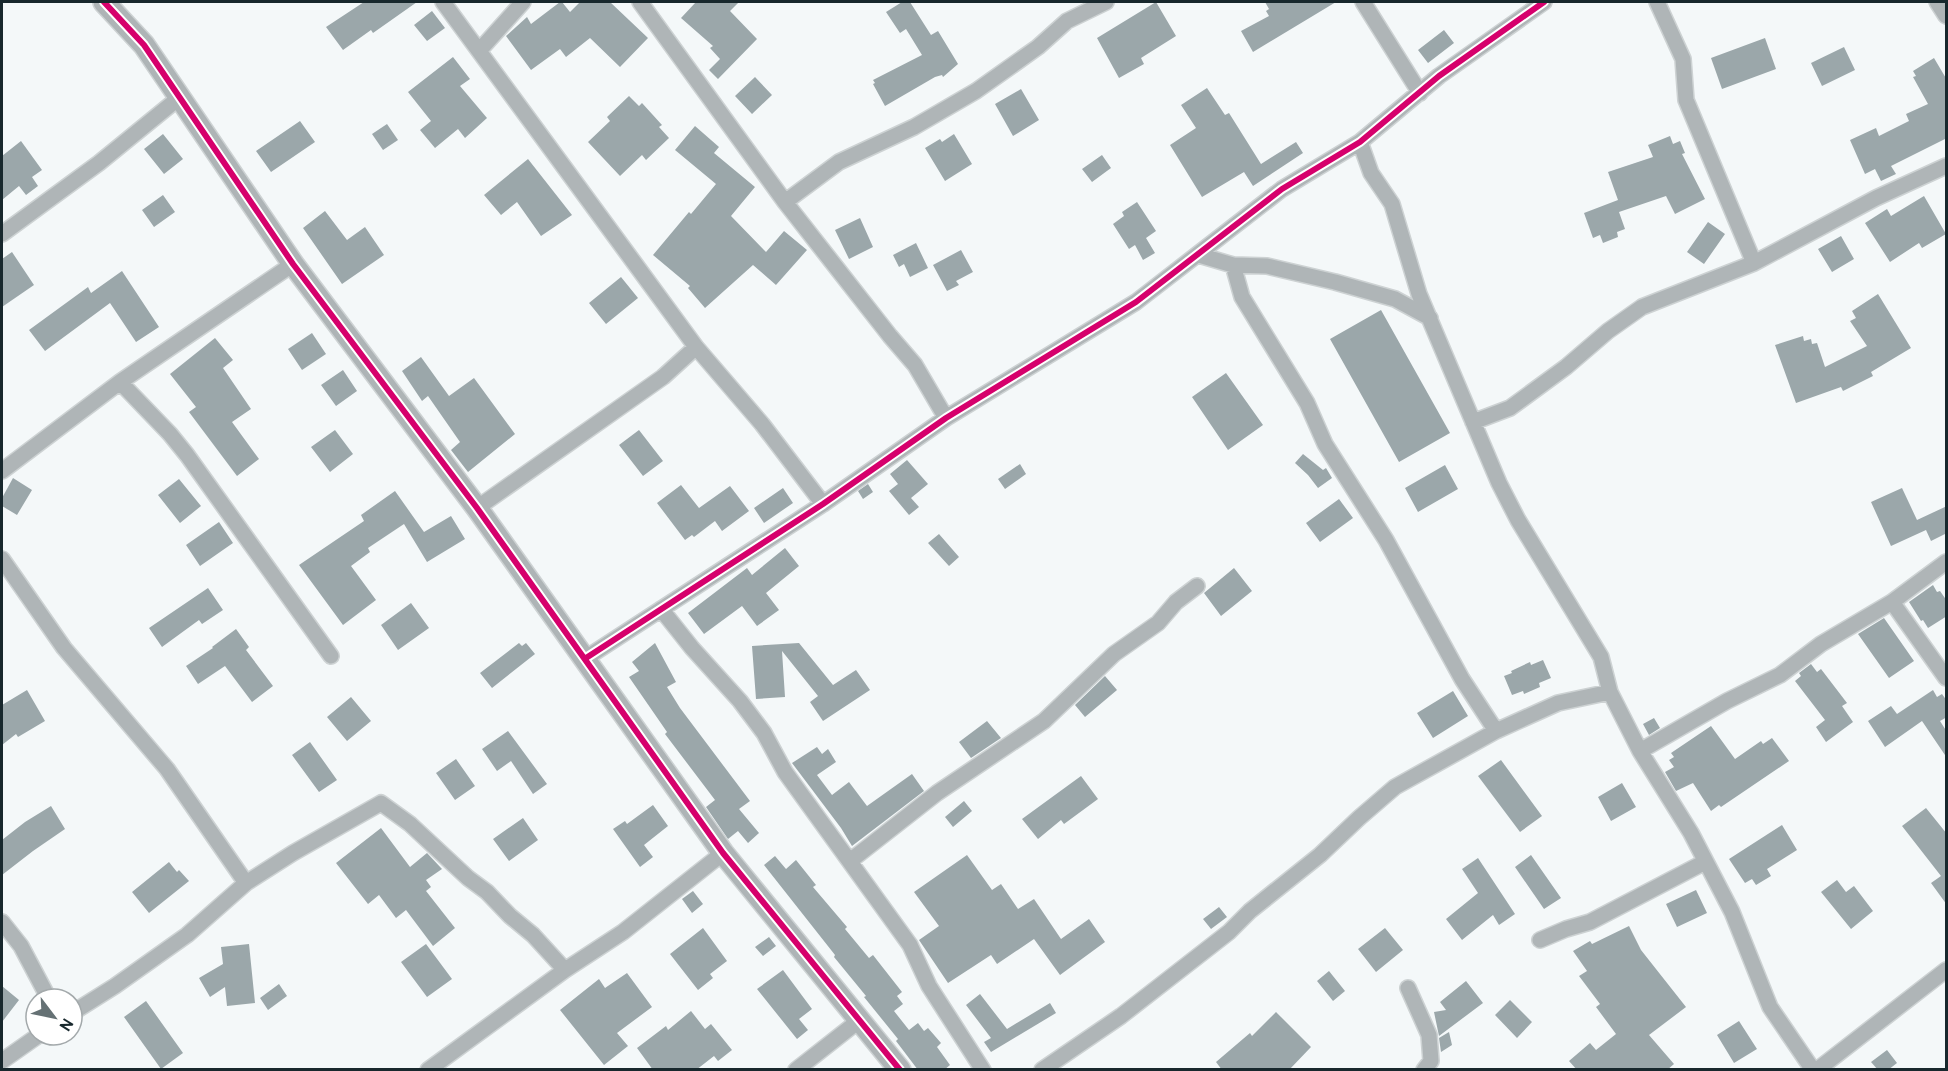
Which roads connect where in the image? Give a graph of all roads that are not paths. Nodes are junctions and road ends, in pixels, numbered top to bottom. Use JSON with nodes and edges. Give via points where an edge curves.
{"nodes":[{"id":1,"x":104,"y":2,"type":"edge"},
{"id":2,"x":443,"y":2,"type":"edge"},
{"id":3,"x":523,"y":2,"type":"edge"},
{"id":4,"x":639,"y":2,"type":"edge"},
{"id":5,"x":1106,"y":2,"type":"edge"},
{"id":6,"x":1363,"y":2,"type":"edge"},
{"id":7,"x":1544,"y":2,"type":"edge"},
{"id":8,"x":1657,"y":2,"type":"edge"},
{"id":9,"x":1938,"y":2,"type":"edge"},
{"id":10,"x":1947,"y":16,"type":"edge"},
{"id":11,"x":480,"y":51,"type":"junction"},
{"id":12,"x":1420,"y":93,"type":"junction"},
{"id":13,"x":180,"y":97,"type":"junction"},
{"id":14,"x":1360,"y":142,"type":"junction"},
{"id":15,"x":1947,"y":166,"type":"edge"},
{"id":16,"x":786,"y":202,"type":"junction"},
{"id":17,"x":2,"y":234,"type":"edge"},
{"id":18,"x":1199,"y":255,"type":"junction"},
{"id":19,"x":1754,"y":263,"type":"junction"},
{"id":20,"x":293,"y":264,"type":"junction"},
{"id":21,"x":1233,"y":265,"type":"junction"},
{"id":22,"x":1430,"y":318,"type":"junction"},
{"id":23,"x":696,"y":347,"type":"junction"},
{"id":24,"x":120,"y":382,"type":"junction"},
{"id":25,"x":946,"y":418,"type":"junction"},
{"id":26,"x":1473,"y":422,"type":"junction"},
{"id":27,"x":2,"y":471,"type":"edge"},
{"id":28,"x":823,"y":504,"type":"junction"},
{"id":29,"x":477,"y":508,"type":"junction"},
{"id":30,"x":2,"y":559,"type":"edge"},
{"id":31,"x":1947,"y":562,"type":"edge"},
{"id":32,"x":1197,"y":586,"type":"dead end"},
{"id":33,"x":1892,"y":602,"type":"junction"},
{"id":34,"x":661,"y":609,"type":"junction"},
{"id":35,"x":331,"y":656,"type":"dead end"},
{"id":36,"x":586,"y":658,"type":"junction"},
{"id":37,"x":1947,"y":678,"type":"edge"},
{"id":38,"x":1610,"y":692,"type":"junction"},
{"id":39,"x":1496,"y":731,"type":"junction"},
{"id":40,"x":1640,"y":751,"type":"junction"},
{"id":41,"x":723,"y":854,"type":"junction"},
{"id":42,"x":850,"y":861,"type":"junction"},
{"id":43,"x":1705,"y":862,"type":"junction"},
{"id":44,"x":246,"y":883,"type":"junction"},
{"id":45,"x":2,"y":922,"type":"edge"},
{"id":46,"x":1540,"y":940,"type":"dead end"},
{"id":47,"x":564,"y":970,"type":"junction"},
{"id":48,"x":1947,"y":970,"type":"edge"},
{"id":49,"x":43,"y":987,"type":"edge"},
{"id":50,"x":1408,"y":988,"type":"dead end"},
{"id":51,"x":84,"y":1005,"type":"edge"},
{"id":52,"x":861,"y":1019,"type":"junction"},
{"id":53,"x":24,"y":1046,"type":"edge"},
{"id":54,"x":2,"y":1061,"type":"edge"},
{"id":55,"x":428,"y":1070,"type":"edge"},
{"id":56,"x":796,"y":1070,"type":"edge"},
{"id":57,"x":900,"y":1070,"type":"edge"},
{"id":58,"x":983,"y":1070,"type":"edge"},
{"id":59,"x":1042,"y":1070,"type":"edge"},
{"id":60,"x":1424,"y":1070,"type":"edge"},
{"id":61,"x":1815,"y":1070,"type":"edge"}],
"edges":[{"from":1,"to":13,"type":"street","via":[[144,45]]},
{"from":2,"to":11,"type":"street"},
{"from":3,"to":11,"type":"street"},
{"from":4,"to":16,"type":"street"},
{"from":5,"to":16,"type":"street","via":[[1067,21],[976,91],[914,127],[839,162]]},
{"from":6,"to":12,"type":"street"},
{"from":7,"to":12,"type":"street"},
{"from":8,"to":19,"type":"street","via":[[1683,59],[1686,100]]},
{"from":9,"to":10,"type":"street"},
{"from":11,"to":23,"type":"street"},
{"from":12,"to":14,"type":"street"},
{"from":13,"to":17,"type":"street"},
{"from":13,"to":20,"type":"street"},
{"from":14,"to":18,"type":"street","via":[[1282,189]]},
{"from":14,"to":22,"type":"street","via":[[1371,172],[1392,204]]},
{"from":15,"to":19,"type":"street","via":[[1876,198]]},
{"from":16,"to":25,"type":"street","via":[[915,365]]},
{"from":18,"to":21,"type":"street"},
{"from":18,"to":25,"type":"street","via":[[1136,302]]},
{"from":19,"to":26,"type":"street","via":[[1642,307],[1510,408]]},
{"from":20,"to":24,"type":"street"},
{"from":20,"to":29,"type":"street"},
{"from":21,"to":22,"type":"street","via":[[1267,266],[1335,282],[1395,299]]},
{"from":21,"to":39,"type":"street","via":[[1242,297],[1307,403],[1325,444],[1386,540],[1462,679]]},
{"from":22,"to":26,"type":"street"},
{"from":23,"to":28,"type":"street"},
{"from":23,"to":29,"type":"street","via":[[663,377]]},
{"from":24,"to":27,"type":"street"},
{"from":24,"to":35,"type":"street","via":[[187,455]]},
{"from":25,"to":28,"type":"street"},
{"from":26,"to":38,"type":"street","via":[[1518,520],[1601,657]]},
{"from":28,"to":34,"type":"street"},
{"from":29,"to":36,"type":"street"},
{"from":30,"to":44,"type":"street","via":[[64,648],[167,769]]},
{"from":31,"to":33,"type":"street"},
{"from":32,"to":42,"type":"street","via":[[1176,602],[1158,624],[1114,654],[1044,721],[937,793]]},
{"from":33,"to":37,"type":"street"},
{"from":33,"to":40,"type":"street","via":[[1821,644],[1780,675]]},
{"from":34,"to":36,"type":"street"},
{"from":34,"to":42,"type":"street","via":[[764,733],[785,772]]},
{"from":36,"to":41,"type":"street"},
{"from":38,"to":39,"type":"street","via":[[1558,703]]},
{"from":38,"to":40,"type":"street"},
{"from":39,"to":59,"type":"street","via":[[1395,787],[1229,932],[1121,1016]]},
{"from":40,"to":43,"type":"street"},
{"from":41,"to":47,"type":"street","via":[[623,932]]},
{"from":41,"to":52,"type":"street"},
{"from":42,"to":58,"type":"street","via":[[910,945],[929,986]]},
{"from":43,"to":46,"type":"street","via":[[1590,922]]},
{"from":43,"to":61,"type":"street","via":[[1732,912],[1770,1007]]},
{"from":44,"to":47,"type":"street","via":[[381,803],[487,892]]},
{"from":44,"to":51,"type":"street","via":[[187,935]]},
{"from":45,"to":49,"type":"street","via":[[21,946]]},
{"from":47,"to":55,"type":"street"},
{"from":48,"to":61,"type":"street"},
{"from":50,"to":60,"type":"street","via":[[1429,1035],[1431,1061]]},
{"from":52,"to":56,"type":"street"},
{"from":52,"to":57,"type":"street"},
{"from":53,"to":54,"type":"street"}]}
